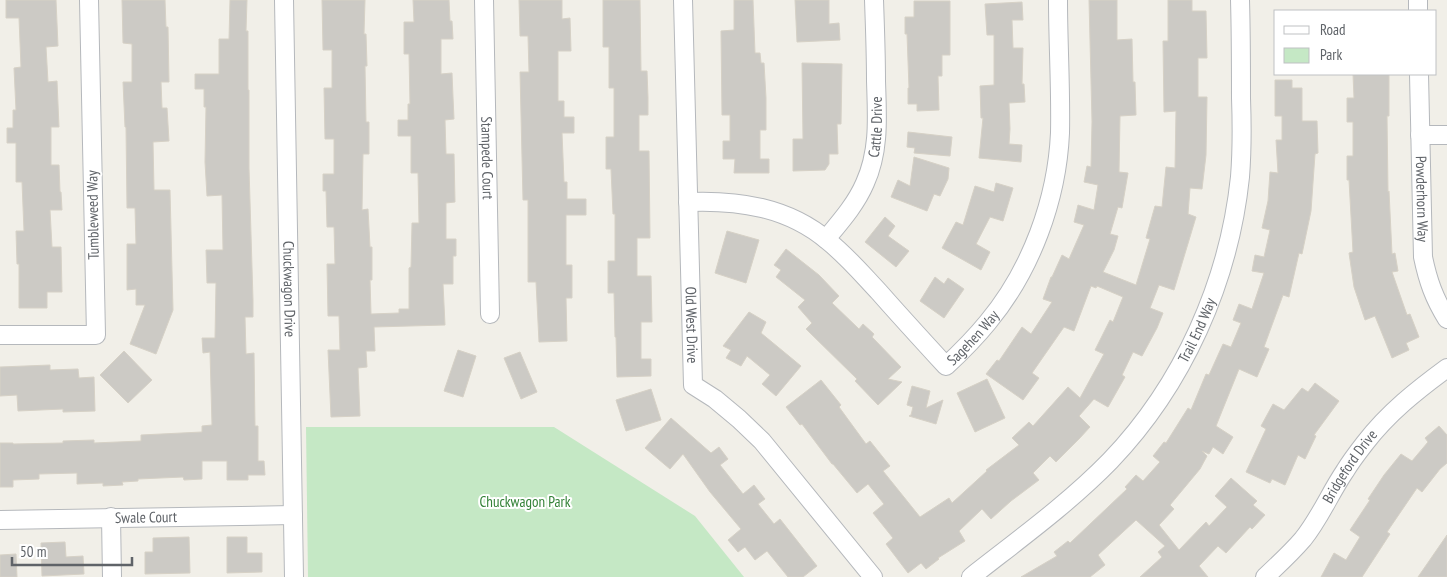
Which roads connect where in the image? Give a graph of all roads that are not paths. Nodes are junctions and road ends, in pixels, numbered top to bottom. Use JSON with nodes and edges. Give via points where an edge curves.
{"nodes":[{"id":1,"x":89,"y":0,"type":"edge"},
{"id":2,"x":284,"y":0,"type":"edge"},
{"id":3,"x":484,"y":0,"type":"edge"},
{"id":4,"x":683,"y":0,"type":"edge"},
{"id":5,"x":874,"y":0,"type":"edge"},
{"id":6,"x":1058,"y":0,"type":"edge"},
{"id":7,"x":1240,"y":0,"type":"edge"},
{"id":8,"x":1419,"y":75,"type":"edge"},
{"id":9,"x":1447,"y":134,"type":"edge"},
{"id":10,"x":1420,"y":135,"type":"junction"},
{"id":11,"x":688,"y":202,"type":"junction"},
{"id":12,"x":826,"y":239,"type":"junction"},
{"id":13,"x":490,"y":314,"type":"dead end"},
{"id":14,"x":1447,"y":319,"type":"edge"},
{"id":15,"x":0,"y":336,"type":"edge"},
{"id":16,"x":1447,"y":368,"type":"edge"},
{"id":17,"x":293,"y":515,"type":"junction"},
{"id":18,"x":111,"y":517,"type":"junction"},
{"id":19,"x":0,"y":520,"type":"edge"},
{"id":20,"x":112,"y":577,"type":"edge"},
{"id":21,"x":294,"y":577,"type":"edge"},
{"id":22,"x":873,"y":577,"type":"edge"},
{"id":23,"x":971,"y":577,"type":"edge"},
{"id":24,"x":1265,"y":577,"type":"edge"}],
"edges":[{"from":1,"to":15,"type":"street","name":"Tumbleweed Way","via":[[96,335]]},
{"from":2,"to":17,"type":"street","name":"Chuckwagon Drive"},
{"from":3,"to":13,"type":"street","name":"Stampede Court"},
{"from":4,"to":11,"type":"street","name":"Old West Drive"},
{"from":5,"to":12,"type":"street","name":"Cattle Drive","via":[[876,147],[865,184]]},
{"from":6,"to":12,"type":"street","name":"Sagehen Way","via":[[1060,134],[1050,200],[1039,233],[1009,294],[966,346],[946,366]]},
{"from":7,"to":23,"type":"street","name":"Trail End Way","via":[[1240,177],[1229,242],[1202,322],[1162,396],[1110,461],[1074,495]]},
{"from":8,"to":10,"type":"street","name":"Powderhorn Way"},
{"from":9,"to":10,"type":"street"},
{"from":10,"to":14,"type":"street","name":"Powderhorn Way","via":[[1423,257],[1436,300]]},
{"from":11,"to":12,"type":"street","name":"Sagehen Way","via":[[742,203],[767,209],[791,218]]},
{"from":11,"to":22,"type":"street","name":"Old West Drive","via":[[692,385],[740,419],[762,441]]},
{"from":16,"to":24,"type":"street","name":"Bridgeford Drive","via":[[1391,414],[1366,441],[1303,538]]},
{"from":17,"to":18,"type":"street","name":"Swale Court"},
{"from":17,"to":21,"type":"street","name":"Chuckwagon Drive"},
{"from":18,"to":19,"type":"street","name":"Swale Court"},
{"from":18,"to":20,"type":"street"}]}
